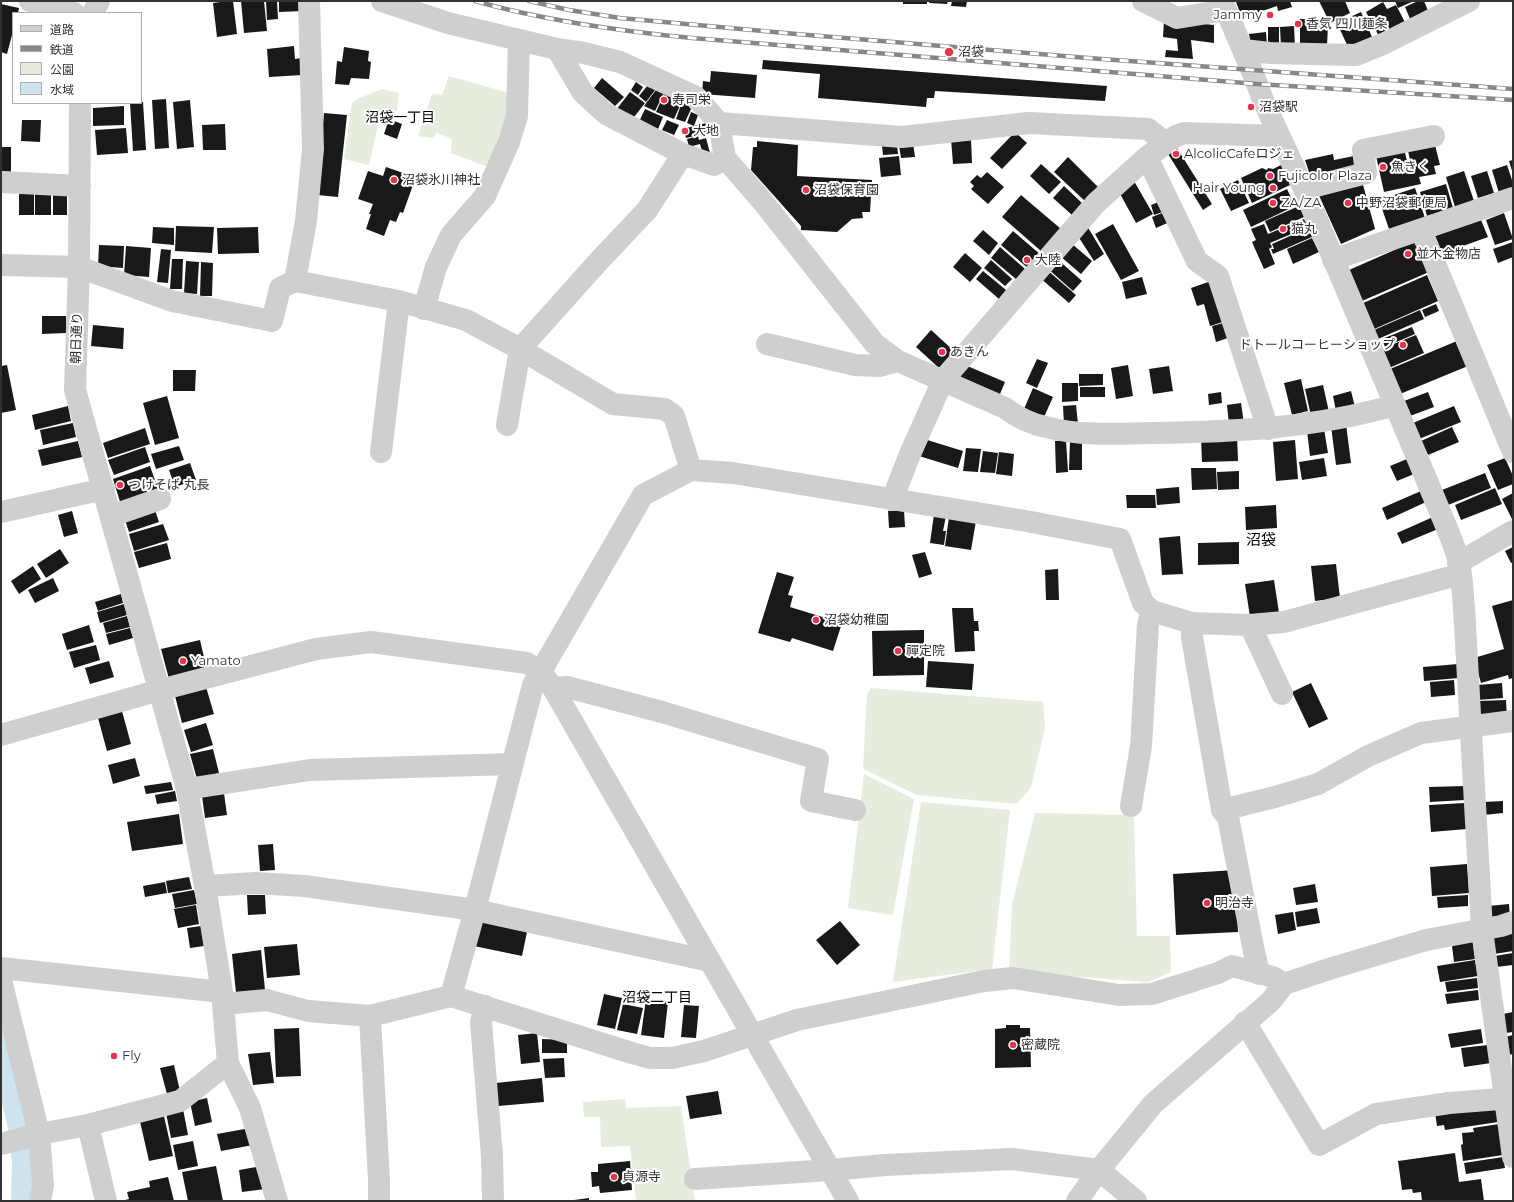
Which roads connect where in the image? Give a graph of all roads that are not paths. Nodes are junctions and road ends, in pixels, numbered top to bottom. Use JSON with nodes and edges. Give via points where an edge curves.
{"nodes":[{"id":1,"x":30,"y":1,"type":"edge"},
{"id":2,"x":99,"y":1,"type":"edge"},
{"id":3,"x":309,"y":1,"type":"edge"},
{"id":4,"x":382,"y":1,"type":"edge"},
{"id":5,"x":1143,"y":1,"type":"edge"},
{"id":6,"x":1469,"y":1,"type":"edge"},
{"id":7,"x":1224,"y":5,"type":"edge"},
{"id":8,"x":70,"y":12,"type":"edge"},
{"id":9,"x":94,"y":12,"type":"edge"},
{"id":10,"x":519,"y":40,"type":"junction"},
{"id":11,"x":557,"y":49,"type":"junction"},
{"id":12,"x":1243,"y":50,"type":"junction"},
{"id":13,"x":80,"y":104,"type":"edge"},
{"id":14,"x":719,"y":123,"type":"junction"},
{"id":15,"x":1278,"y":136,"type":"junction"},
{"id":16,"x":1434,"y":136,"type":"dead end"},
{"id":17,"x":1166,"y":143,"type":"junction"},
{"id":18,"x":683,"y":154,"type":"junction"},
{"id":19,"x":1147,"y":157,"type":"junction"},
{"id":20,"x":726,"y":158,"type":"junction"},
{"id":21,"x":1,"y":182,"type":"edge"},
{"id":22,"x":80,"y":186,"type":"junction"},
{"id":23,"x":1304,"y":188,"type":"junction"},
{"id":24,"x":1513,"y":198,"type":"edge"},
{"id":25,"x":1421,"y":230,"type":"junction"},
{"id":26,"x":1333,"y":260,"type":"junction"},
{"id":27,"x":1,"y":265,"type":"edge"},
{"id":28,"x":80,"y":267,"type":"junction"},
{"id":29,"x":294,"y":281,"type":"junction"},
{"id":30,"x":399,"y":302,"type":"junction"},
{"id":31,"x":424,"y":309,"type":"junction"},
{"id":32,"x":767,"y":344,"type":"dead end"},
{"id":33,"x":520,"y":349,"type":"junction"},
{"id":34,"x":898,"y":361,"type":"junction"},
{"id":35,"x":943,"y":380,"type":"junction"},
{"id":36,"x":1395,"y":405,"type":"junction"},
{"id":37,"x":507,"y":425,"type":"dead end"},
{"id":38,"x":1268,"y":429,"type":"junction"},
{"id":39,"x":381,"y":452,"type":"dead end"},
{"id":40,"x":1513,"y":452,"type":"edge"},
{"id":41,"x":691,"y":470,"type":"junction"},
{"id":42,"x":104,"y":489,"type":"junction"},
{"id":43,"x":160,"y":499,"type":"dead end"},
{"id":44,"x":892,"y":500,"type":"junction"},
{"id":45,"x":1,"y":512,"type":"edge"},
{"id":46,"x":111,"y":516,"type":"junction"},
{"id":47,"x":1513,"y":531,"type":"edge"},
{"id":48,"x":1459,"y":568,"type":"junction"},
{"id":49,"x":1152,"y":611,"type":"junction"},
{"id":50,"x":1192,"y":623,"type":"junction"},
{"id":51,"x":1250,"y":625,"type":"junction"},
{"id":52,"x":547,"y":680,"type":"junction"},
{"id":53,"x":160,"y":690,"type":"junction"},
{"id":54,"x":1282,"y":694,"type":"dead end"},
{"id":55,"x":1513,"y":721,"type":"edge"},
{"id":56,"x":1471,"y":726,"type":"junction"},
{"id":57,"x":1,"y":734,"type":"edge"},
{"id":58,"x":512,"y":764,"type":"junction"},
{"id":59,"x":187,"y":788,"type":"junction"},
{"id":60,"x":1131,"y":806,"type":"dead end"},
{"id":61,"x":855,"y":810,"type":"dead end"},
{"id":62,"x":1222,"y":810,"type":"junction"},
{"id":63,"x":205,"y":886,"type":"junction"},
{"id":64,"x":475,"y":910,"type":"junction"},
{"id":65,"x":1513,"y":922,"type":"edge"},
{"id":66,"x":1482,"y":930,"type":"junction"},
{"id":67,"x":710,"y":961,"type":"junction"},
{"id":68,"x":1,"y":968,"type":"edge"},
{"id":69,"x":1259,"y":974,"type":"junction"},
{"id":70,"x":1,"y":980,"type":"edge"},
{"id":71,"x":1284,"y":984,"type":"junction"},
{"id":72,"x":451,"y":996,"type":"junction"},
{"id":73,"x":223,"y":998,"type":"junction"},
{"id":74,"x":485,"y":1006,"type":"junction"},
{"id":75,"x":370,"y":1016,"type":"junction"},
{"id":76,"x":1245,"y":1022,"type":"junction"},
{"id":77,"x":753,"y":1036,"type":"junction"},
{"id":78,"x":228,"y":1063,"type":"junction"},
{"id":79,"x":1509,"y":1098,"type":"edge"},
{"id":80,"x":88,"y":1125,"type":"junction"},
{"id":81,"x":36,"y":1135,"type":"junction"},
{"id":82,"x":3,"y":1141,"type":"edge"},
{"id":83,"x":1513,"y":1157,"type":"edge"},
{"id":84,"x":830,"y":1170,"type":"junction"},
{"id":85,"x":1099,"y":1170,"type":"junction"},
{"id":86,"x":695,"y":1179,"type":"dead end"},
{"id":87,"x":40,"y":1201,"type":"edge"},
{"id":88,"x":106,"y":1201,"type":"edge"},
{"id":89,"x":278,"y":1201,"type":"edge"},
{"id":90,"x":379,"y":1201,"type":"edge"},
{"id":91,"x":493,"y":1201,"type":"edge"},
{"id":92,"x":848,"y":1201,"type":"edge"},
{"id":93,"x":1077,"y":1201,"type":"edge"},
{"id":94,"x":1136,"y":1201,"type":"edge"}],
"edges":[{"from":1,"to":8,"type":"street"},
{"from":2,"to":9,"type":"street"},
{"from":3,"to":29,"type":"street","via":[[313,149],[306,221]]},
{"from":4,"to":10,"type":"street","via":[[448,23]]},
{"from":5,"to":7,"type":"street","via":[[1178,18]]},
{"from":6,"to":12,"type":"street","via":[[1356,55]]},
{"from":7,"to":12,"type":"street"},
{"from":10,"to":11,"type":"street"},
{"from":10,"to":31,"type":"street","via":[[517,116],[509,142],[485,196],[451,235],[436,267]]},
{"from":11,"to":14,"type":"street","via":[[620,62],[696,97]]},
{"from":11,"to":18,"type":"street","via":[[583,93],[606,114]]},
{"from":12,"to":15,"type":"street"},
{"from":13,"to":22,"type":"street","name":"朝日通り"},
{"from":14,"to":17,"type":"street","via":[[902,138],[1029,123],[1148,129]]},
{"from":14,"to":20,"type":"street"},
{"from":15,"to":17,"type":"street","via":[[1184,133]]},
{"from":15,"to":23,"type":"street"},
{"from":16,"to":23,"type":"street","via":[[1363,150],[1366,173]]},
{"from":17,"to":19,"type":"street"},
{"from":18,"to":20,"type":"street","via":[[714,165]]},
{"from":18,"to":33,"type":"street","via":[[647,210]]},
{"from":19,"to":35,"type":"street","via":[[1096,203]]},
{"from":19,"to":38,"type":"street","via":[[1197,261],[1218,276]]},
{"from":20,"to":34,"type":"street","via":[[876,344]]},
{"from":21,"to":22,"type":"street"},
{"from":22,"to":28,"type":"street","name":"朝日通り"},
{"from":23,"to":26,"type":"street"},
{"from":24,"to":25,"type":"street"},
{"from":25,"to":26,"type":"street"},
{"from":25,"to":40,"type":"street"},
{"from":26,"to":36,"type":"street"},
{"from":27,"to":28,"type":"street"},
{"from":28,"to":29,"type":"street","via":[[172,301],[272,321],[280,288]]},
{"from":28,"to":42,"type":"street","name":"朝日通り","via":[[75,390]]},
{"from":29,"to":30,"type":"street"},
{"from":30,"to":31,"type":"street"},
{"from":30,"to":39,"type":"street"},
{"from":31,"to":33,"type":"street","via":[[466,320]]},
{"from":32,"to":34,"type":"street","via":[[855,364],[879,366]]},
{"from":33,"to":37,"type":"street"},
{"from":33,"to":41,"type":"street","via":[[613,404],[665,409],[674,416]]},
{"from":34,"to":35,"type":"street"},
{"from":35,"to":38,"type":"street","via":[[1004,408],[1019,418],[1058,430],[1118,434]]},
{"from":35,"to":44,"type":"street"},
{"from":36,"to":38,"type":"street","via":[[1372,412]]},
{"from":36,"to":48,"type":"street","via":[[1441,514]]},
{"from":41,"to":44,"type":"street","via":[[749,475]]},
{"from":41,"to":52,"type":"street","via":[[643,495]]},
{"from":42,"to":45,"type":"street"},
{"from":42,"to":46,"type":"street","name":"朝日通り"},
{"from":43,"to":46,"type":"street"},
{"from":44,"to":49,"type":"street","via":[[1026,521],[1120,540],[1143,603]]},
{"from":46,"to":53,"type":"street","name":"朝日通り"},
{"from":47,"to":48,"type":"street"},
{"from":48,"to":51,"type":"street","via":[[1284,622]]},
{"from":48,"to":56,"type":"street"},
{"from":49,"to":50,"type":"street"},
{"from":49,"to":60,"type":"street","via":[[1148,624],[1141,746]]},
{"from":50,"to":51,"type":"street"},
{"from":50,"to":62,"type":"street","via":[[1192,637]]},
{"from":51,"to":54,"type":"street"},
{"from":52,"to":53,"type":"street","via":[[527,663],[371,642],[316,649]]},
{"from":52,"to":58,"type":"street","via":[[533,685]]},
{"from":52,"to":61,"type":"street","via":[[818,759],[811,801]]},
{"from":52,"to":67,"type":"street"},
{"from":53,"to":57,"type":"street"},
{"from":53,"to":59,"type":"street","name":"朝日通り"},
{"from":55,"to":56,"type":"street"},
{"from":56,"to":62,"type":"street","via":[[1421,733],[1368,756],[1318,784]]},
{"from":56,"to":66,"type":"street"},
{"from":58,"to":59,"type":"street","via":[[310,770]]},
{"from":58,"to":64,"type":"street"},
{"from":59,"to":63,"type":"street","name":"朝日通り"},
{"from":62,"to":69,"type":"street","via":[[1228,817]]},
{"from":63,"to":64,"type":"street","via":[[256,883],[304,886]]},
{"from":63,"to":73,"type":"street","name":"朝日通り"},
{"from":64,"to":67,"type":"street"},
{"from":64,"to":72,"type":"street"},
{"from":65,"to":66,"type":"street"},
{"from":66,"to":71,"type":"street","via":[[1426,940]]},
{"from":66,"to":79,"type":"street"},
{"from":67,"to":77,"type":"street"},
{"from":68,"to":73,"type":"street"},
{"from":69,"to":71,"type":"street"},
{"from":69,"to":77,"type":"street","via":[[1232,966],[1152,994],[1119,995],[1013,978],[984,981],[797,1020]]},
{"from":70,"to":81,"type":"street"},
{"from":71,"to":76,"type":"street","via":[[1271,1001]]},
{"from":72,"to":74,"type":"street"},
{"from":72,"to":75,"type":"street"},
{"from":73,"to":75,"type":"street","via":[[267,1000],[308,1011]]},
{"from":73,"to":78,"type":"street","name":"朝日通り"},
{"from":74,"to":77,"type":"street","via":[[650,1058],[672,1058]]},
{"from":74,"to":91,"type":"street","via":[[481,1022],[492,1156]]},
{"from":75,"to":90,"type":"street"},
{"from":76,"to":79,"type":"street","via":[[1319,1145],[1376,1114]]},
{"from":76,"to":85,"type":"street","via":[[1153,1104]]},
{"from":77,"to":84,"type":"street"},
{"from":78,"to":80,"type":"street","via":[[180,1101]]},
{"from":78,"to":89,"type":"street","via":[[250,1108]]},
{"from":79,"to":83,"type":"street"},
{"from":80,"to":81,"type":"street"},
{"from":80,"to":88,"type":"street"},
{"from":81,"to":82,"type":"street"},
{"from":81,"to":87,"type":"street","via":[[43,1185]]},
{"from":84,"to":85,"type":"street","via":[[1012,1159]]},
{"from":84,"to":86,"type":"street"},
{"from":84,"to":92,"type":"street"},
{"from":85,"to":93,"type":"street"},
{"from":85,"to":94,"type":"street"}]}
